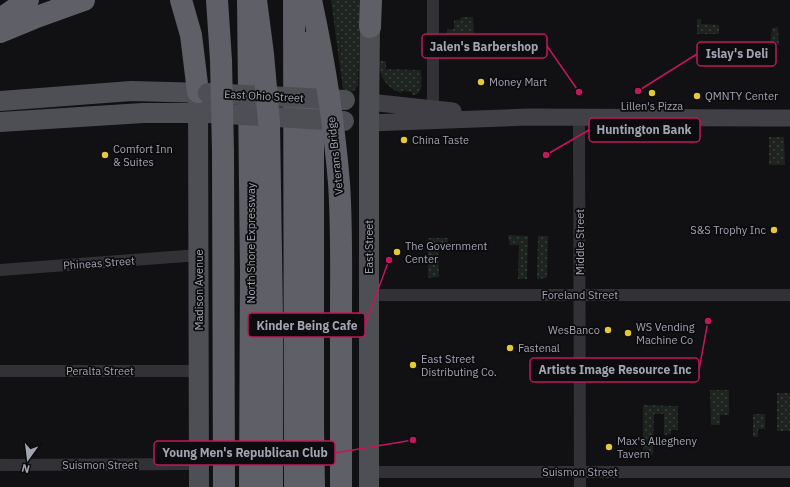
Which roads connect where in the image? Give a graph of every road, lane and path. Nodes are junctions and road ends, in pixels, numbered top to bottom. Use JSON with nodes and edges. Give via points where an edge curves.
{"nodes":[{"id":1,"x":28,"y":0,"type":"edge"},
{"id":2,"x":84,"y":0,"type":"edge"},
{"id":3,"x":181,"y":0,"type":"edge"},
{"id":4,"x":217,"y":0,"type":"edge"},
{"id":5,"x":248,"y":0,"type":"edge"},
{"id":6,"x":256,"y":0,"type":"edge"},
{"id":7,"x":294,"y":0,"type":"edge"},
{"id":8,"x":312,"y":0,"type":"edge"},
{"id":9,"x":371,"y":0,"type":"edge"},
{"id":10,"x":433,"y":0,"type":"edge"},
{"id":11,"x":0,"y":19,"type":"edge"},
{"id":12,"x":370,"y":27,"type":"joint"},
{"id":13,"x":0,"y":32,"type":"edge"},
{"id":14,"x":0,"y":101,"type":"edge"},
{"id":15,"x":369,"y":102,"type":"junction"},
{"id":16,"x":203,"y":103,"type":"junction"},
{"id":17,"x":433,"y":109,"type":"junction"},
{"id":18,"x":527,"y":117,"type":"junction"},
{"id":19,"x":579,"y":118,"type":"junction"},
{"id":20,"x":790,"y":118,"type":"edge"},
{"id":21,"x":0,"y":122,"type":"edge"},
{"id":22,"x":369,"y":123,"type":"junction"},
{"id":23,"x":199,"y":255,"type":"junction"},
{"id":24,"x":0,"y":270,"type":"edge"},
{"id":25,"x":369,"y":295,"type":"junction"},
{"id":26,"x":580,"y":295,"type":"junction"},
{"id":27,"x":790,"y":296,"type":"edge"},
{"id":28,"x":199,"y":370,"type":"junction"},
{"id":29,"x":0,"y":371,"type":"edge"},
{"id":30,"x":199,"y":464,"type":"junction"},
{"id":31,"x":0,"y":465,"type":"edge"},
{"id":32,"x":580,"y":472,"type":"junction"},
{"id":33,"x":790,"y":472,"type":"edge"},
{"id":34,"x":369,"y":479,"type":"edge"},
{"id":35,"x":199,"y":487,"type":"edge"},
{"id":36,"x":224,"y":487,"type":"edge"},
{"id":37,"x":250,"y":487,"type":"edge"},
{"id":38,"x":272,"y":487,"type":"edge"},
{"id":39,"x":295,"y":487,"type":"edge"},
{"id":40,"x":314,"y":487,"type":"edge"},
{"id":41,"x":341,"y":487,"type":"edge"},
{"id":42,"x":580,"y":487,"type":"edge"}],
"edges":[{"from":1,"to":11,"type":"highway"},
{"from":2,"to":13,"type":"highway"},
{"from":3,"to":16,"type":"highway","via":[[191,35]]},
{"from":4,"to":36,"type":"highway","bridge":true,"via":[[222,126]]},
{"from":5,"to":37,"type":"highway","name":"North Shore Expressway"},
{"from":6,"to":38,"type":"highway","bridge":true,"via":[[269,122]]},
{"from":7,"to":39,"type":"highway"},
{"from":8,"to":40,"type":"highway"},
{"from":8,"to":41,"type":"highway","name":"Veterans Bridge","bridge":true,"via":[[339,184]]},
{"from":9,"to":12,"type":"highway"},
{"from":10,"to":17,"type":"street"},
{"from":12,"to":15,"type":"main road","name":"East Street"},
{"from":14,"to":16,"type":"main road","name":"East Ohio Street","via":[[131,91]]},
{"from":15,"to":16,"type":"main road","name":"East Ohio Street","bridge":true,"via":[[344,100]]},
{"from":15,"to":17,"type":"main road","name":"East Ohio Street"},
{"from":15,"to":22,"type":"main road","name":"East Street"},
{"from":16,"to":21,"type":"main road","name":"East Ohio Street","via":[[130,113]]},
{"from":16,"to":22,"type":"main road","name":"East Ohio Street","bridge":true},
{"from":16,"to":23,"type":"main road","name":"Madison Avenue"},
{"from":17,"to":18,"type":"main road","name":"East Ohio Street"},
{"from":18,"to":19,"type":"main road","name":"East Ohio Street"},
{"from":18,"to":22,"type":"main road","name":"East Ohio Street"},
{"from":19,"to":20,"type":"main road","name":"East Ohio Street"},
{"from":19,"to":26,"type":"street","name":"Middle Street"},
{"from":22,"to":25,"type":"main road","name":"East Street"},
{"from":23,"to":24,"type":"street","name":"Phineas Street"},
{"from":23,"to":28,"type":"main road","name":"Madison Avenue"},
{"from":25,"to":26,"type":"street","name":"Foreland Street"},
{"from":25,"to":34,"type":"main road","name":"East Street"},
{"from":26,"to":27,"type":"street","name":"Foreland Street"},
{"from":26,"to":32,"type":"street","name":"Middle Street"},
{"from":28,"to":29,"type":"street","name":"Peralta Street"},
{"from":28,"to":30,"type":"main road","name":"Madison Avenue"},
{"from":30,"to":31,"type":"street","name":"Suismon Street"},
{"from":30,"to":35,"type":"main road","name":"Madison Avenue"},
{"from":32,"to":33,"type":"street","name":"Suismon Street"},
{"from":32,"to":34,"type":"street","name":"Suismon Street"},
{"from":32,"to":42,"type":"street","name":"Middle Street"}]}
